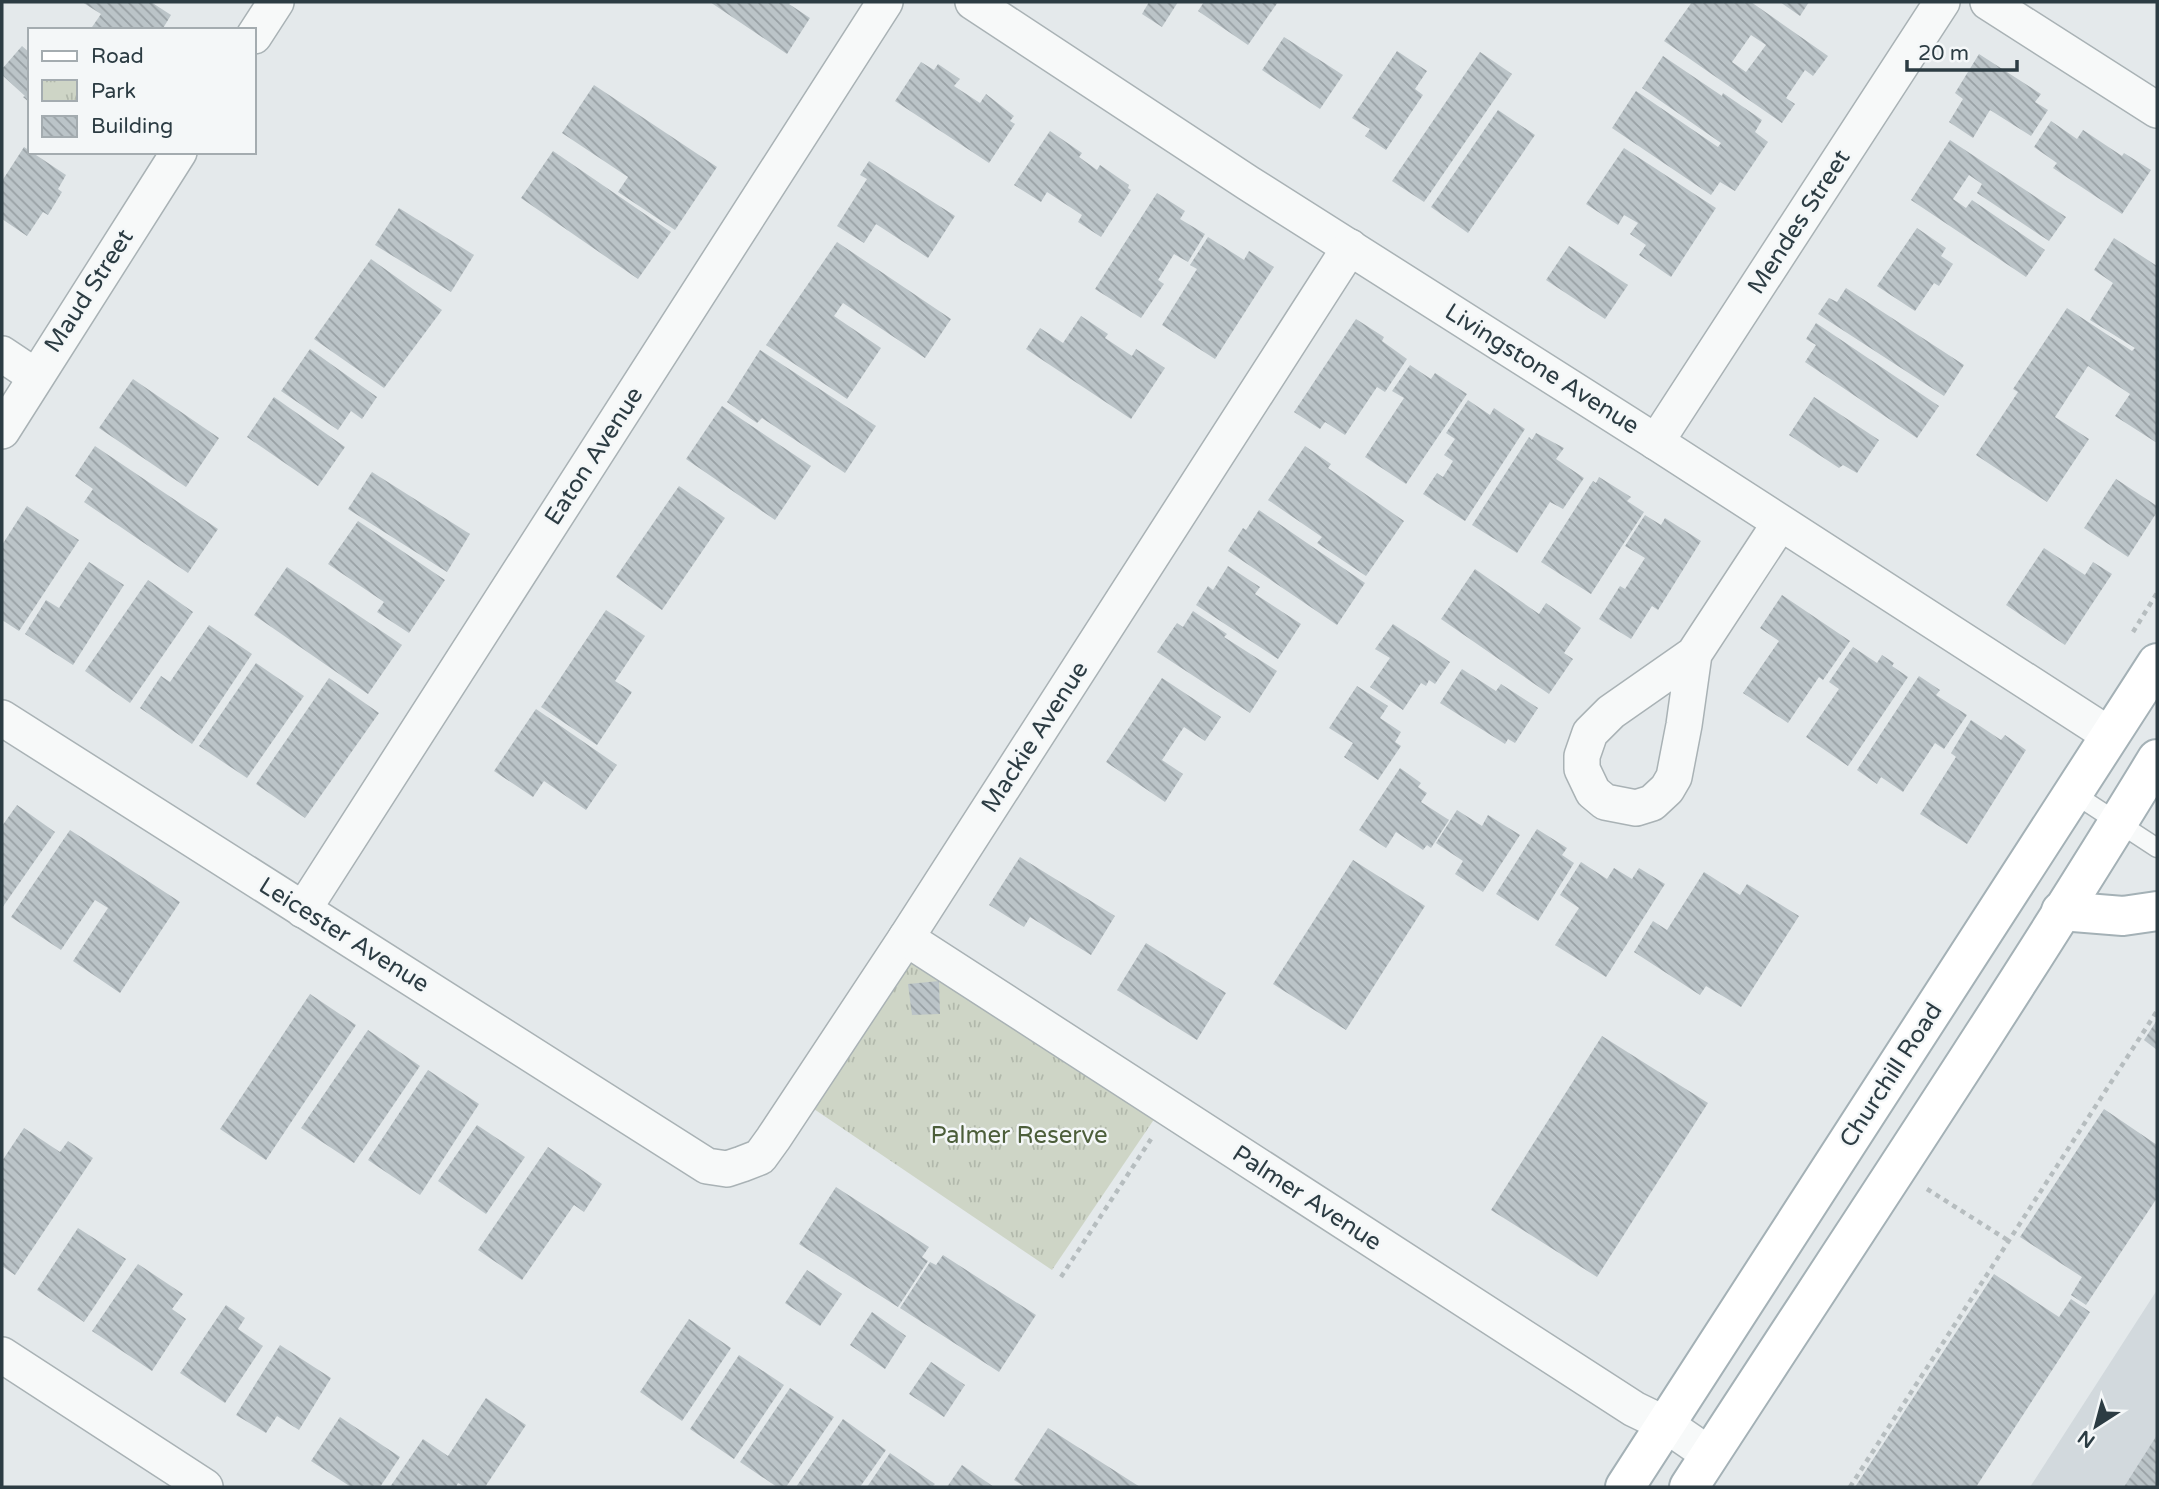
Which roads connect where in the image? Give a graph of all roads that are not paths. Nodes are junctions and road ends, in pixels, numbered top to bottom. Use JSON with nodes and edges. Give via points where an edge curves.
{"nodes":[{"id":1,"x":276,"y":2,"type":"edge"},
{"id":2,"x":885,"y":2,"type":"edge"},
{"id":3,"x":973,"y":2,"type":"edge"},
{"id":4,"x":1942,"y":2,"type":"edge"},
{"id":5,"x":1988,"y":2,"type":"edge"},
{"id":6,"x":256,"y":33,"type":"edge"},
{"id":7,"x":2157,"y":110,"type":"edge"},
{"id":8,"x":178,"y":154,"type":"edge"},
{"id":9,"x":1350,"y":247,"type":"junction"},
{"id":10,"x":2,"y":354,"type":"edge"},
{"id":11,"x":35,"y":376,"type":"junction"},
{"id":12,"x":2,"y":431,"type":"edge"},
{"id":13,"x":1656,"y":442,"type":"junction"},
{"id":14,"x":1780,"y":523,"type":"junction"},
{"id":15,"x":1694,"y":654,"type":"dead end"},
{"id":16,"x":2157,"y":663,"type":"edge"},
{"id":17,"x":2,"y":718,"type":"edge"},
{"id":18,"x":2111,"y":736,"type":"junction"},
{"id":19,"x":2157,"y":759,"type":"edge"},
{"id":20,"x":2073,"y":793,"type":"junction"},
{"id":21,"x":2120,"y":822,"type":"junction"},
{"id":22,"x":2157,"y":848,"type":"edge"},
{"id":23,"x":303,"y":910,"type":"junction"},
{"id":24,"x":2061,"y":911,"type":"junction"},
{"id":25,"x":2157,"y":911,"type":"edge"},
{"id":26,"x":906,"y":937,"type":"junction"},
{"id":27,"x":686,"y":1152,"type":"joint"},
{"id":28,"x":2,"y":1355,"type":"edge"},
{"id":29,"x":1665,"y":1424,"type":"junction"},
{"id":30,"x":1710,"y":1455,"type":"junction"},
{"id":31,"x":205,"y":1487,"type":"edge"},
{"id":32,"x":1625,"y":1487,"type":"edge"},
{"id":33,"x":1689,"y":1487,"type":"edge"}],
"edges":[{"from":1,"to":6,"type":"street"},
{"from":2,"to":23,"type":"street","name":"Eaton Avenue"},
{"from":3,"to":9,"type":"street","name":"Livingstone Avenue"},
{"from":4,"to":13,"type":"street","name":"Mendes Street"},
{"from":5,"to":7,"type":"street"},
{"from":8,"to":11,"type":"street","name":"Maud Street"},
{"from":9,"to":13,"type":"street","name":"Livingstone Avenue"},
{"from":9,"to":26,"type":"street","name":"Mackie Avenue"},
{"from":10,"to":11,"type":"street"},
{"from":11,"to":12,"type":"street","name":"Maud Street"},
{"from":13,"to":14,"type":"street","name":"Livingstone Avenue"},
{"from":14,"to":15,"type":"street"},
{"from":14,"to":18,"type":"street","name":"Livingstone Avenue"},
{"from":16,"to":18,"type":"main road","name":"Churchill Road"},
{"from":17,"to":23,"type":"street","name":"Leicester Avenue"},
{"from":18,"to":20,"type":"main road","name":"Churchill Road"},
{"from":19,"to":21,"type":"main road"},
{"from":20,"to":21,"type":"lane"},
{"from":20,"to":29,"type":"main road","name":"Churchill Road"},
{"from":21,"to":22,"type":"lane"},
{"from":21,"to":24,"type":"main road"},
{"from":23,"to":27,"type":"street","name":"Leicester Avenue"},
{"from":24,"to":25,"type":"main road","via":[[2123,916]]},
{"from":24,"to":30,"type":"main road"},
{"from":26,"to":27,"type":"street","name":"Mackie Avenue","via":[[760,1157],[727,1168],[707,1166]]},
{"from":26,"to":29,"type":"street","name":"Palmer Avenue","via":[[1634,1409]]},
{"from":28,"to":31,"type":"street"},
{"from":29,"to":30,"type":"street","name":"Palmer Avenue"},
{"from":29,"to":32,"type":"main road","name":"Churchill Road"},
{"from":30,"to":33,"type":"main road"}]}
